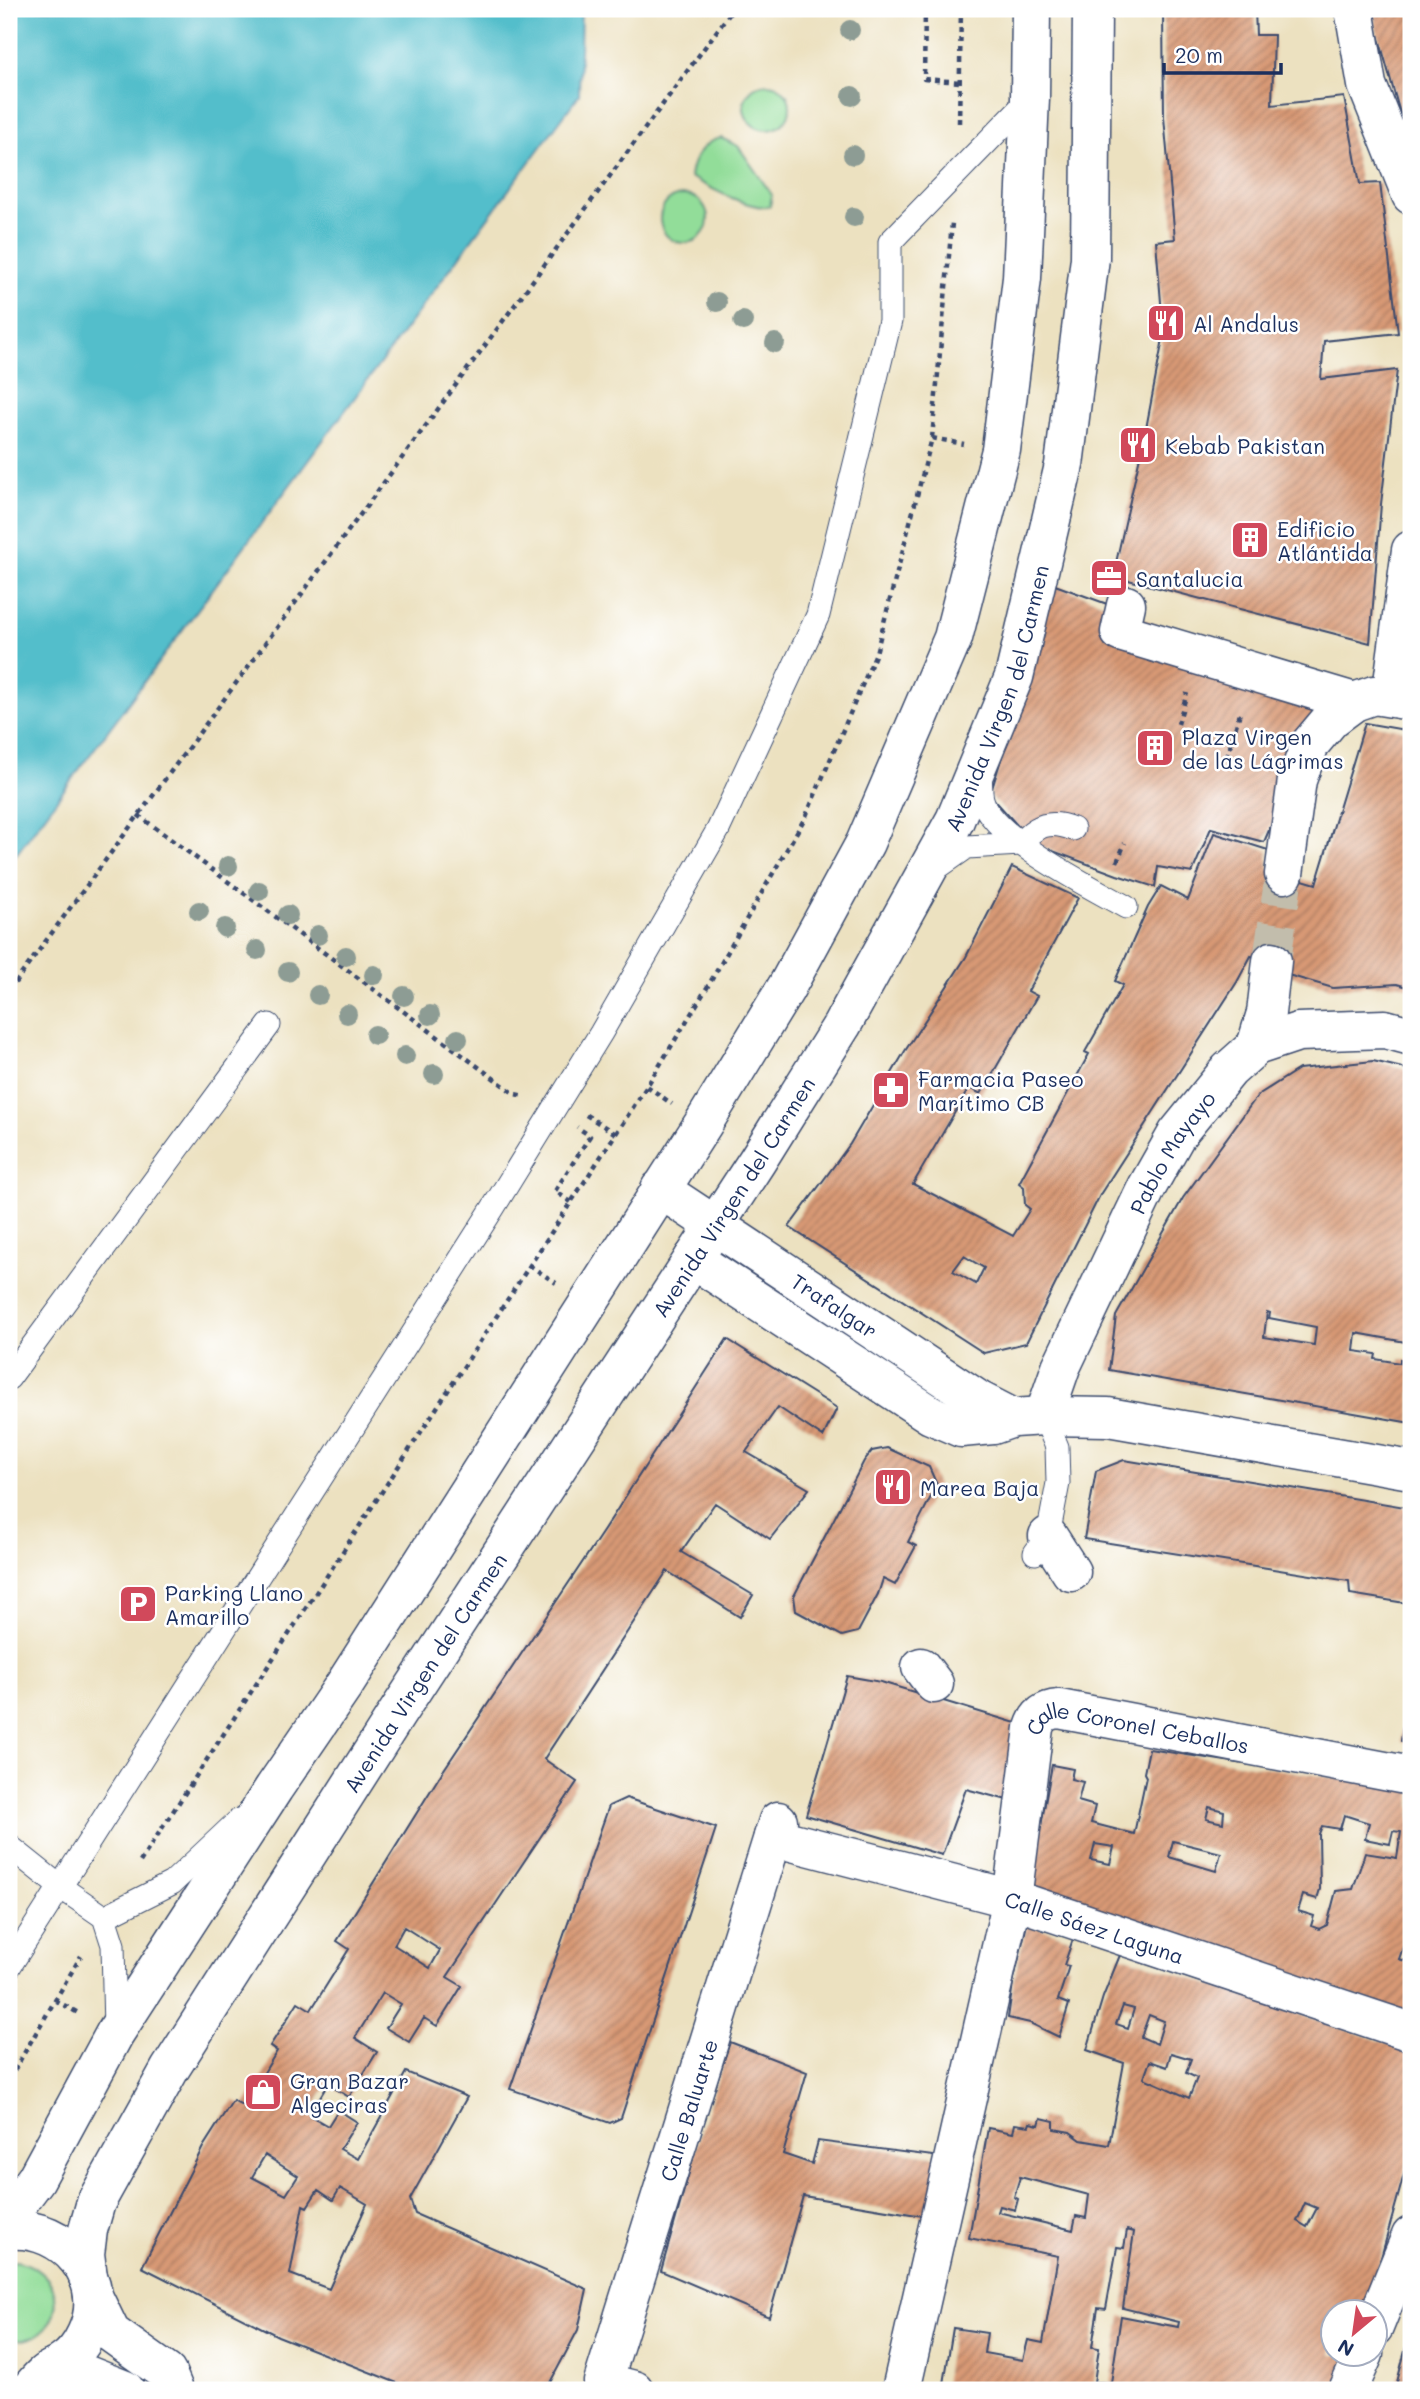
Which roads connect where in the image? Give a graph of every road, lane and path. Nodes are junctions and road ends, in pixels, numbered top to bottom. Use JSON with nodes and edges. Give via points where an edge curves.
{"nodes":[{"id":1,"x":733,"y":9,"type":"edge"},
{"id":2,"x":925,"y":9,"type":"edge"},
{"id":3,"x":1031,"y":9,"type":"edge"},
{"id":4,"x":1092,"y":9,"type":"edge"},
{"id":5,"x":1354,"y":9,"type":"edge"},
{"id":6,"x":960,"y":82,"type":"dead end"},
{"id":7,"x":1030,"y":98,"type":"junction"},
{"id":8,"x":1404,"y":153,"type":"edge"},
{"id":9,"x":1411,"y":195,"type":"edge"},
{"id":10,"x":1411,"y":550,"type":"edge"},
{"id":11,"x":1126,"y":605,"type":"dead end"},
{"id":12,"x":1251,"y":671,"type":"junction"},
{"id":13,"x":1401,"y":699,"type":"edge"},
{"id":14,"x":1354,"y":702,"type":"junction"},
{"id":15,"x":1227,"y":757,"type":"dead end"},
{"id":16,"x":979,"y":761,"type":"junction"},
{"id":17,"x":138,"y":815,"type":"junction"},
{"id":18,"x":1073,"y":829,"type":"dead end"},
{"id":19,"x":1125,"y":843,"type":"dead end"},
{"id":20,"x":1021,"y":844,"type":"junction"},
{"id":21,"x":1117,"y":862,"type":"dead end"},
{"id":22,"x":1284,"y":874,"type":"tunnel mouth"},
{"id":23,"x":922,"y":877,"type":"junction"},
{"id":24,"x":1126,"y":907,"type":"dead end"},
{"id":25,"x":1272,"y":961,"type":"tunnel mouth"},
{"id":26,"x":9,"y":991,"type":"edge"},
{"id":27,"x":269,"y":1025,"type":"dead end"},
{"id":28,"x":1411,"y":1036,"type":"edge"},
{"id":29,"x":1256,"y":1046,"type":"junction"},
{"id":30,"x":558,"y":1104,"type":"junction"},
{"id":31,"x":584,"y":1114,"type":"junction"},
{"id":32,"x":616,"y":1134,"type":"dead end"},
{"id":33,"x":660,"y":1189,"type":"junction"},
{"id":34,"x":571,"y":1202,"type":"dead end"},
{"id":35,"x":715,"y":1227,"type":"junction"},
{"id":36,"x":694,"y":1259,"type":"junction"},
{"id":37,"x":9,"y":1378,"type":"edge"},
{"id":38,"x":1029,"y":1417,"type":"junction"},
{"id":39,"x":1411,"y":1470,"type":"edge"},
{"id":40,"x":1042,"y":1545,"type":"joint"},
{"id":41,"x":1071,"y":1572,"type":"dead end"},
{"id":42,"x":1411,"y":1776,"type":"edge"},
{"id":43,"x":274,"y":1788,"type":"junction"},
{"id":44,"x":775,"y":1829,"type":"joint"},
{"id":45,"x":9,"y":1846,"type":"edge"},
{"id":46,"x":59,"y":1886,"type":"junction"},
{"id":47,"x":1012,"y":1899,"type":"junction"},
{"id":48,"x":104,"y":1917,"type":"junction"},
{"id":49,"x":9,"y":1967,"type":"edge"},
{"id":50,"x":1411,"y":2032,"type":"edge"},
{"id":51,"x":115,"y":2033,"type":"junction"},
{"id":52,"x":9,"y":2215,"type":"edge"},
{"id":53,"x":9,"y":2230,"type":"edge"},
{"id":54,"x":1411,"y":2236,"type":"edge"},
{"id":55,"x":90,"y":2286,"type":"junction"},
{"id":56,"x":1386,"y":2298,"type":"edge"},
{"id":57,"x":1358,"y":2368,"type":"edge"},
{"id":58,"x":34,"y":2377,"type":"edge"},
{"id":59,"x":619,"y":2386,"type":"edge"},
{"id":60,"x":125,"y":2390,"type":"edge"},
{"id":61,"x":174,"y":2390,"type":"edge"},
{"id":62,"x":267,"y":2390,"type":"edge"},
{"id":63,"x":286,"y":2390,"type":"edge"},
{"id":64,"x":901,"y":2390,"type":"edge"},
{"id":65,"x":1348,"y":2390,"type":"edge"}],
"edges":[{"from":1,"to":17,"type":"path"},
{"from":2,"to":6,"type":"path","via":[[924,79]]},
{"from":3,"to":7,"type":"main road"},
{"from":4,"to":16,"type":"main road","name":"Avenida Virgen del Carmen","via":[[1090,258],[1063,465],[1014,677]]},
{"from":5,"to":8,"type":"main road","via":[[1367,85]]},
{"from":7,"to":30,"type":"lane","via":[[890,242],[890,321],[818,615],[718,830]]},
{"from":7,"to":33,"type":"main road","via":[[1022,278],[1001,450],[953,638],[865,843],[786,988]]},
{"from":8,"to":9,"type":"main road"},
{"from":10,"to":13,"type":"main road"},
{"from":11,"to":12,"type":"main road","via":[[1120,632]]},
{"from":12,"to":14,"type":"main road"},
{"from":12,"to":15,"type":"path"},
{"from":13,"to":14,"type":"main road","via":[[1374,695]]},
{"from":14,"to":22,"type":"main road","via":[[1331,719],[1310,744],[1297,780]]},
{"from":16,"to":20,"type":"lane","via":[[982,801]]},
{"from":16,"to":23,"type":"main road","name":"Avenida Virgen del Carmen","via":[[955,820]]},
{"from":17,"to":26,"type":"path"},
{"from":17,"to":30,"type":"path","via":[[515,1094]]},
{"from":18,"to":20,"type":"lane","via":[[1062,824],[1038,827]]},
{"from":19,"to":21,"type":"path"},
{"from":20,"to":23,"type":"lane","via":[[967,847]]},
{"from":20,"to":24,"type":"lane"},
{"from":23,"to":35,"type":"main road","name":"Avenida Virgen del Carmen","via":[[842,1025]]},
{"from":25,"to":29,"type":"main road","via":[[1266,1013]]},
{"from":27,"to":37,"type":"lane"},
{"from":28,"to":29,"type":"main road","name":"Pablo Mayayo","via":[[1385,1029],[1298,1032]]},
{"from":29,"to":38,"type":"main road","name":"Pablo Mayayo","via":[[1229,1070],[1177,1134],[1061,1367]]},
{"from":30,"to":31,"type":"path"},
{"from":30,"to":46,"type":"lane"},
{"from":31,"to":32,"type":"path"},
{"from":31,"to":34,"type":"path","via":[[576,1126],[590,1136],[555,1191]]},
{"from":33,"to":35,"type":"main road","name":"Trafalgar"},
{"from":33,"to":43,"type":"main road"},
{"from":35,"to":36,"type":"main road","name":"Avenida Virgen del Carmen"},
{"from":35,"to":38,"type":"main road","name":"Trafalgar","via":[[980,1401]]},
{"from":36,"to":38,"type":"main road","name":"Trafalgar","via":[[931,1415],[961,1429]]},
{"from":36,"to":55,"type":"main road","name":"Avenida Virgen del Carmen","via":[[170,2069],[96,2202],[85,2253]]},
{"from":38,"to":39,"type":"main road","name":"Trafalgar","via":[[1108,1418]]},
{"from":38,"to":40,"type":"lane","via":[[1057,1447],[1058,1483]]},
{"from":40,"to":41,"type":"main road"},
{"from":42,"to":47,"type":"main road","name":"Calle Coronel Ceballos","via":[[1059,1709],[1048,1703],[1034,1728]]},
{"from":43,"to":48,"type":"lane","via":[[172,1883]]},
{"from":43,"to":51,"type":"main road"},
{"from":44,"to":47,"type":"main road","name":"Calle Sáez Laguna"},
{"from":44,"to":59,"type":"main road","name":"Calle Baluarte"},
{"from":45,"to":46,"type":"lane"},
{"from":46,"to":48,"type":"lane"},
{"from":46,"to":49,"type":"lane"},
{"from":47,"to":50,"type":"main road","name":"Calle Sáez Laguna"},
{"from":47,"to":64,"type":"main road","name":"Calle Coronel Ceballos"},
{"from":48,"to":51,"type":"lane","via":[[113,1945]]},
{"from":51,"to":52,"type":"main road","via":[[36,2179]]},
{"from":53,"to":55,"type":"main road","via":[[49,2235],[66,2246],[79,2260]]},
{"from":54,"to":56,"type":"main road"},
{"from":55,"to":58,"type":"main road","via":[[92,2315],[87,2334],[62,2364]]},
{"from":55,"to":61,"type":"main road","via":[[111,2333],[167,2373]]},
{"from":57,"to":65,"type":"main road"},
{"from":58,"to":60,"type":"main road","via":[[82,2373]]},
{"from":62,"to":63,"type":"path","via":[[270,2385]]}]}
